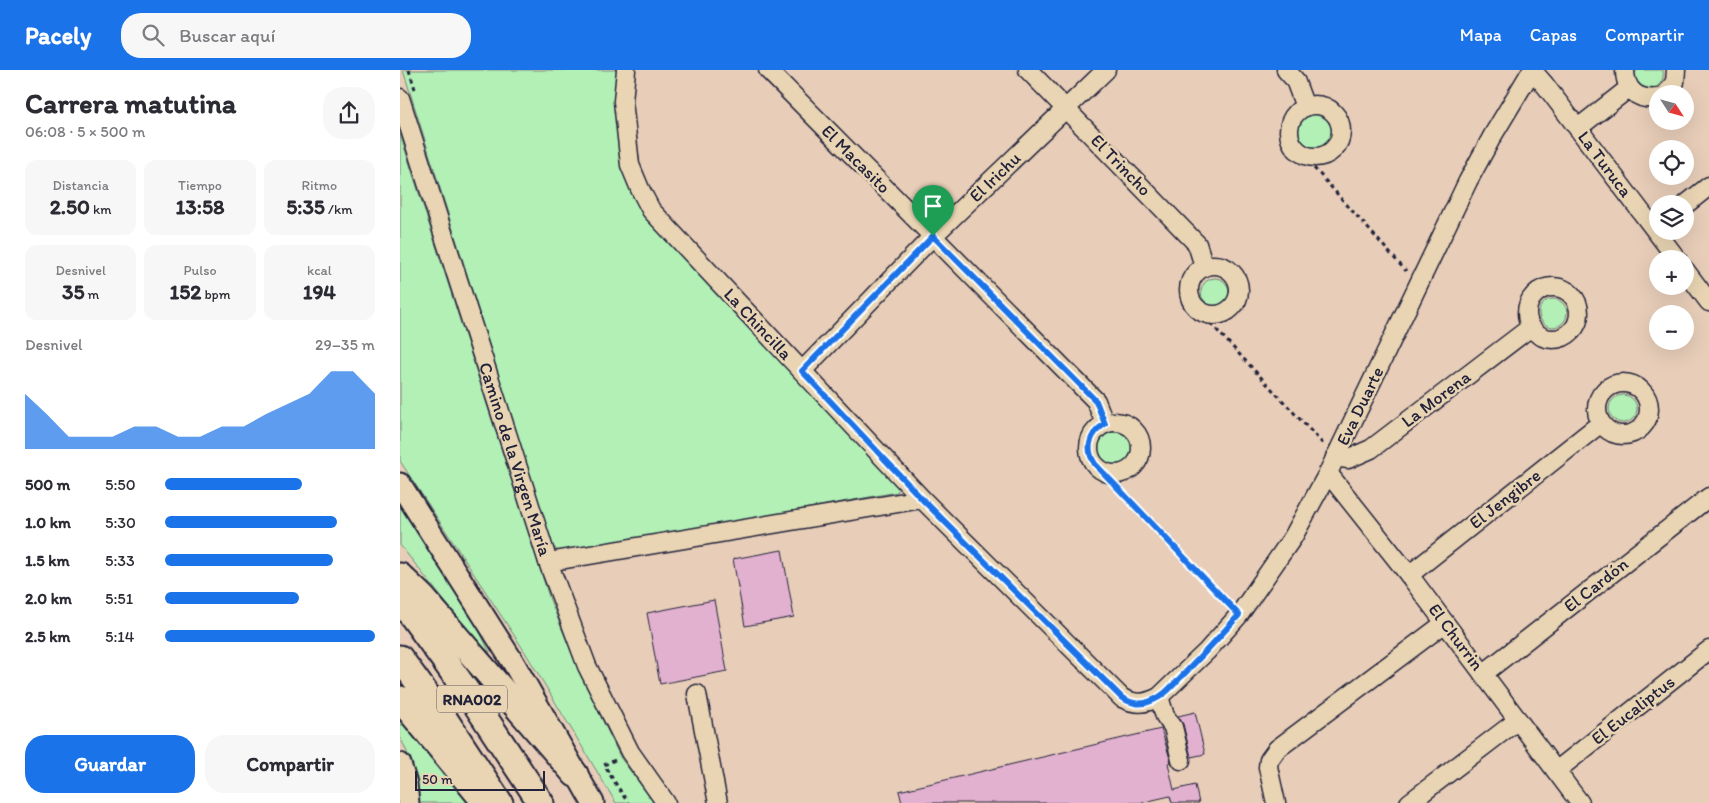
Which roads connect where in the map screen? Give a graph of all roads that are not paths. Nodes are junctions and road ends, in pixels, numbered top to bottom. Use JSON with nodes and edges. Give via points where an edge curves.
{"nodes":[{"id":1,"x":626,"y":70,"type":"edge"},
{"id":2,"x":768,"y":70,"type":"edge"},
{"id":3,"x":1028,"y":70,"type":"edge"},
{"id":4,"x":1106,"y":70,"type":"edge"},
{"id":5,"x":1286,"y":70,"type":"edge"},
{"id":6,"x":1532,"y":70,"type":"edge"},
{"id":7,"x":1625,"y":70,"type":"edge"},
{"id":8,"x":1676,"y":70,"type":"edge"},
{"id":9,"x":1672,"y":85,"type":"edge"},
{"id":10,"x":1628,"y":88,"type":"junction"},
{"id":11,"x":400,"y":98,"type":"edge"},
{"id":12,"x":1649,"y":98,"type":"edge"},
{"id":13,"x":1305,"y":107,"type":"junction"},
{"id":14,"x":1067,"y":108,"type":"junction"},
{"id":15,"x":1578,"y":128,"type":"junction"},
{"id":16,"x":1709,"y":186,"type":"edge"},
{"id":17,"x":1694,"y":198,"type":"edge"},
{"id":18,"x":1649,"y":219,"type":"edge"},
{"id":19,"x":933,"y":236,"type":"junction"},
{"id":20,"x":1204,"y":266,"type":"junction"},
{"id":21,"x":1694,"y":282,"type":"edge"},
{"id":22,"x":1709,"y":302,"type":"edge"},
{"id":23,"x":1531,"y":327,"type":"dead end"},
{"id":24,"x":802,"y":371,"type":"junction"},
{"id":25,"x":1602,"y":423,"type":"dead end"},
{"id":26,"x":1105,"y":424,"type":"junction"},
{"id":27,"x":1335,"y":457,"type":"junction"},
{"id":28,"x":1328,"y":473,"type":"junction"},
{"id":29,"x":400,"y":484,"type":"edge"},
{"id":30,"x":1709,"y":497,"type":"edge"},
{"id":31,"x":922,"y":499,"type":"junction"},
{"id":32,"x":548,"y":562,"type":"junction"},
{"id":33,"x":1409,"y":575,"type":"junction"},
{"id":34,"x":400,"y":576,"type":"edge"},
{"id":35,"x":400,"y":598,"type":"edge"},
{"id":36,"x":1444,"y":623,"type":"junction"},
{"id":37,"x":1709,"y":650,"type":"edge"},
{"id":38,"x":400,"y":658,"type":"edge"},
{"id":39,"x":1483,"y":674,"type":"junction"},
{"id":40,"x":697,"y":694,"type":"dead end"},
{"id":41,"x":1159,"y":697,"type":"junction"},
{"id":42,"x":400,"y":700,"type":"edge"},
{"id":43,"x":1140,"y":704,"type":"joint"},
{"id":44,"x":1518,"y":720,"type":"junction"},
{"id":45,"x":1181,"y":760,"type":"dead end"},
{"id":46,"x":400,"y":764,"type":"edge"},
{"id":47,"x":1556,"y":771,"type":"junction"},
{"id":48,"x":575,"y":774,"type":"junction"},
{"id":49,"x":408,"y":803,"type":"edge"},
{"id":50,"x":486,"y":803,"type":"edge"},
{"id":51,"x":500,"y":803,"type":"edge"},
{"id":52,"x":541,"y":803,"type":"edge"},
{"id":53,"x":593,"y":803,"type":"edge"},
{"id":54,"x":666,"y":803,"type":"edge"},
{"id":55,"x":718,"y":803,"type":"edge"},
{"id":56,"x":1276,"y":803,"type":"edge"},
{"id":57,"x":1409,"y":803,"type":"edge"},
{"id":58,"x":1580,"y":803,"type":"edge"}],
"edges":[{"from":1,"to":24,"type":"street","name":"La Chincilla","via":[[623,101],[630,165],[651,210]]},
{"from":2,"to":19,"type":"street","name":"El Macasito"},
{"from":3,"to":14,"type":"street","name":"El Trincho"},
{"from":4,"to":14,"type":"street","name":"El Irichu"},
{"from":5,"to":13,"type":"street","via":[[1295,80]]},
{"from":6,"to":15,"type":"street","name":"La Turuca"},
{"from":6,"to":27,"type":"street","name":"Eva Duarte","via":[[1468,180]]},
{"from":7,"to":10,"type":"street"},
{"from":8,"to":9,"type":"street"},
{"from":10,"to":12,"type":"street","via":[[1641,98]]},
{"from":10,"to":15,"type":"street"},
{"from":11,"to":32,"type":"street","name":"Camino de la Virgen María"},
{"from":13,"to":13,"type":"street","via":[[1322,105],[1340,122],[1340,138],[1336,146],[1322,156],[1306,155],[1293,144],[1290,135],[1292,118]]},
{"from":14,"to":19,"type":"street","name":"El Irichu"},
{"from":14,"to":20,"type":"street","name":"El Trincho","via":[[1196,244]]},
{"from":15,"to":18,"type":"street","name":"La Turuca"},
{"from":16,"to":17,"type":"street"},
{"from":19,"to":24,"type":"street","name":"El Irichu"},
{"from":19,"to":26,"type":"street","name":"El Macasito","via":[[1096,401]]},
{"from":20,"to":20,"type":"street","via":[[1215,264],[1225,267],[1238,282],[1237,302],[1221,315],[1210,316],[1200,312],[1188,294],[1194,273]]},
{"from":21,"to":22,"type":"street"},
{"from":23,"to":27,"type":"street","name":"La Morena","via":[[1371,449],[1348,459]]},
{"from":24,"to":31,"type":"street","name":"La Chincilla"},
{"from":25,"to":33,"type":"street","name":"El Jengibre"},
{"from":26,"to":26,"type":"street","via":[[1122,423],[1130,427],[1140,441],[1138,458],[1126,471],[1109,473],[1095,464],[1089,450],[1093,434]]},
{"from":27,"to":28,"type":"street","name":"Eva Duarte"},
{"from":28,"to":33,"type":"street","name":"El Churrin"},
{"from":28,"to":41,"type":"street","name":"Eva Duarte","via":[[1293,537],[1239,615]]},
{"from":29,"to":48,"type":"main road","via":[[514,662]]},
{"from":30,"to":39,"type":"street","name":"El Cardón"},
{"from":31,"to":32,"type":"street"},
{"from":31,"to":43,"type":"street","name":"La Chincilla","via":[[1122,698]]},
{"from":32,"to":54,"type":"street","name":"Camino de la Virgen María","via":[[587,666],[630,752]]},
{"from":33,"to":36,"type":"street","name":"El Churrin"},
{"from":34,"to":48,"type":"highway","via":[[422,597]]},
{"from":35,"to":52,"type":"highway","number":"RNA002"},
{"from":36,"to":39,"type":"street","name":"El Churrin"},
{"from":36,"to":56,"type":"street","via":[[1277,749],[1268,767]]},
{"from":37,"to":47,"type":"street","name":"El Eucaliptus"},
{"from":38,"to":51,"type":"highway","number":"RNA002"},
{"from":39,"to":44,"type":"street","name":"El Churrin"},
{"from":40,"to":55,"type":"street"},
{"from":41,"to":43,"type":"street","name":"Eva Duarte"},
{"from":41,"to":45,"type":"street","via":[[1165,716],[1173,727]]},
{"from":42,"to":50,"type":"highway"},
{"from":44,"to":47,"type":"street","name":"El Churrin"},
{"from":44,"to":57,"type":"street"},
{"from":46,"to":49,"type":"main road"},
{"from":47,"to":58,"type":"street","name":"El Churrin"},
{"from":48,"to":53,"type":"main road"}]}
